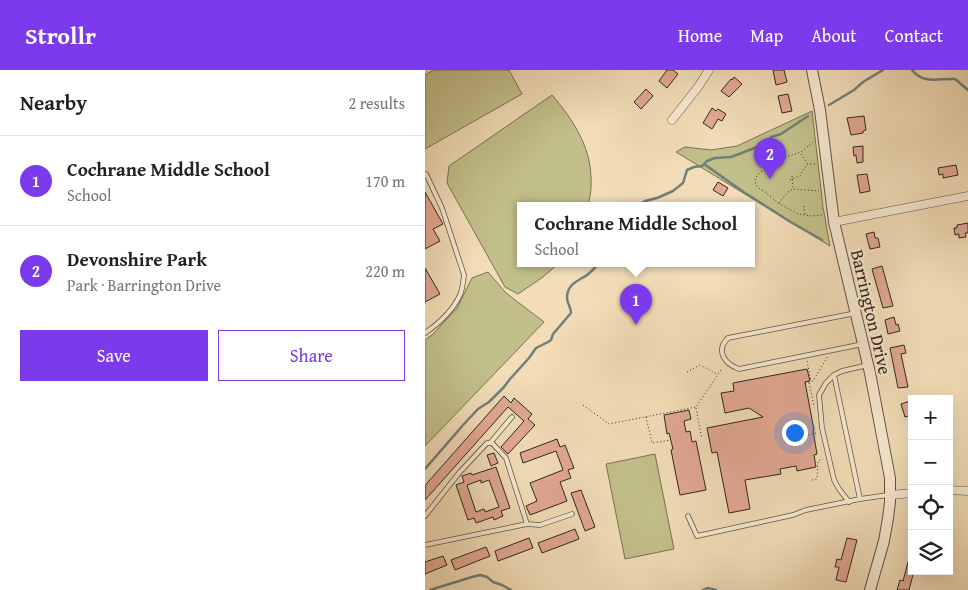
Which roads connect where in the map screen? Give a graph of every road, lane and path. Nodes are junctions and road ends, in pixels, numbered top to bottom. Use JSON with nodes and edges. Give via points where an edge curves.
{"nodes":[{"id":1,"x":709,"y":70,"type":"edge"},
{"id":2,"x":812,"y":70,"type":"edge"},
{"id":3,"x":672,"y":120,"type":"dead end"},
{"id":4,"x":813,"y":142,"type":"dead end"},
{"id":5,"x":801,"y":152,"type":"junction"},
{"id":6,"x":807,"y":164,"type":"junction"},
{"id":7,"x":816,"y":164,"type":"dead end"},
{"id":8,"x":425,"y":174,"type":"edge"},
{"id":9,"x":792,"y":177,"type":"junction"},
{"id":10,"x":790,"y":180,"type":"dead end"},
{"id":11,"x":793,"y":189,"type":"junction"},
{"id":12,"x":804,"y":190,"type":"junction"},
{"id":13,"x":819,"y":191,"type":"dead end"},
{"id":14,"x":803,"y":193,"type":"dead end"},
{"id":15,"x":968,"y":196,"type":"edge"},
{"id":16,"x":778,"y":203,"type":"junction"},
{"id":17,"x":804,"y":206,"type":"dead end"},
{"id":18,"x":805,"y":215,"type":"junction"},
{"id":19,"x":822,"y":215,"type":"dead end"},
{"id":20,"x":834,"y":222,"type":"junction"},
{"id":21,"x":856,"y":313,"type":"junction"},
{"id":22,"x":425,"y":333,"type":"edge"},
{"id":23,"x":863,"y":344,"type":"junction"},
{"id":24,"x":828,"y":356,"type":"dead end"},
{"id":25,"x":807,"y":362,"type":"dead end"},
{"id":26,"x":868,"y":365,"type":"junction"},
{"id":27,"x":721,"y":370,"type":"dead end"},
{"id":28,"x":687,"y":372,"type":"dead end"},
{"id":29,"x":718,"y":374,"type":"junction"},
{"id":30,"x":834,"y":375,"type":"junction"},
{"id":31,"x":810,"y":382,"type":"junction"},
{"id":32,"x":805,"y":383,"type":"dead end"},
{"id":33,"x":583,"y":405,"type":"dead end"},
{"id":34,"x":696,"y":407,"type":"junction"},
{"id":35,"x":814,"y":410,"type":"dead end"},
{"id":36,"x":646,"y":416,"type":"junction"},
{"id":37,"x":512,"y":417,"type":"dead end"},
{"id":38,"x":819,"y":433,"type":"dead end"},
{"id":39,"x":805,"y":436,"type":"dead end"},
{"id":40,"x":702,"y":439,"type":"dead end"},
{"id":41,"x":671,"y":440,"type":"dead end"},
{"id":42,"x":490,"y":443,"type":"junction"},
{"id":43,"x":823,"y":460,"type":"dead end"},
{"id":44,"x":812,"y":480,"type":"dead end"},
{"id":45,"x":953,"y":490,"type":"edge"},
{"id":46,"x":968,"y":491,"type":"edge"},
{"id":47,"x":908,"y":494,"type":"edge"},
{"id":48,"x":891,"y":495,"type":"junction"},
{"id":49,"x":860,"y":499,"type":"junction"},
{"id":50,"x":849,"y":502,"type":"junction"},
{"id":51,"x":572,"y":514,"type":"dead end"},
{"id":52,"x":425,"y":516,"type":"edge"},
{"id":53,"x":688,"y":516,"type":"dead end"},
{"id":54,"x":527,"y":524,"type":"junction"},
{"id":55,"x":425,"y":545,"type":"edge"},
{"id":56,"x":870,"y":590,"type":"edge"}],
"edges":[{"from":1,"to":3,"type":"street","via":[[699,88]]},
{"from":2,"to":20,"type":"street","name":"Barrington Drive"},
{"from":4,"to":5,"type":"path"},
{"from":5,"to":6,"type":"path"},
{"from":5,"to":16,"type":"path","via":[[779,160],[755,178],[757,188]]},
{"from":6,"to":7,"type":"path"},
{"from":6,"to":9,"type":"path","via":[[801,176]]},
{"from":8,"to":22,"type":"lane","via":[[442,208],[464,275],[459,296],[447,314]]},
{"from":9,"to":10,"type":"path"},
{"from":9,"to":11,"type":"path"},
{"from":11,"to":12,"type":"path"},
{"from":11,"to":16,"type":"path"},
{"from":12,"to":13,"type":"path"},
{"from":12,"to":14,"type":"path"},
{"from":15,"to":20,"type":"street"},
{"from":16,"to":18,"type":"path"},
{"from":17,"to":18,"type":"path"},
{"from":18,"to":19,"type":"path"},
{"from":20,"to":21,"type":"street","name":"Barrington Drive"},
{"from":21,"to":23,"type":"street","name":"Barrington Drive"},
{"from":21,"to":23,"type":"lane","via":[[728,338],[724,343],[724,357],[727,363],[739,369]]},
{"from":23,"to":26,"type":"street","name":"Barrington Drive"},
{"from":24,"to":31,"type":"path"},
{"from":25,"to":31,"type":"path"},
{"from":26,"to":30,"type":"lane","via":[[842,370]]},
{"from":26,"to":48,"type":"street","name":"Barrington Drive"},
{"from":27,"to":29,"type":"path"},
{"from":28,"to":29,"type":"path","via":[[700,365]]},
{"from":29,"to":34,"type":"path"},
{"from":30,"to":49,"type":"lane"},
{"from":30,"to":50,"type":"lane","via":[[819,395],[822,428],[834,480]]},
{"from":31,"to":32,"type":"path"},
{"from":31,"to":35,"type":"path"},
{"from":33,"to":36,"type":"path","via":[[609,424]]},
{"from":34,"to":36,"type":"path"},
{"from":34,"to":40,"type":"path"},
{"from":36,"to":41,"type":"path","via":[[652,444]]},
{"from":37,"to":42,"type":"lane"},
{"from":38,"to":39,"type":"path"},
{"from":42,"to":52,"type":"lane","via":[[459,472]]},
{"from":42,"to":54,"type":"lane","via":[[505,458]]},
{"from":43,"to":44,"type":"path","via":[[818,461],[817,478]]},
{"from":45,"to":46,"type":"street"},
{"from":47,"to":48,"type":"street"},
{"from":48,"to":49,"type":"lane"},
{"from":48,"to":56,"type":"street","name":"Barrington Drive"},
{"from":49,"to":50,"type":"lane"},
{"from":50,"to":53,"type":"lane","via":[[697,536]]},
{"from":51,"to":54,"type":"lane","via":[[541,525]]},
{"from":54,"to":55,"type":"lane"}]}
